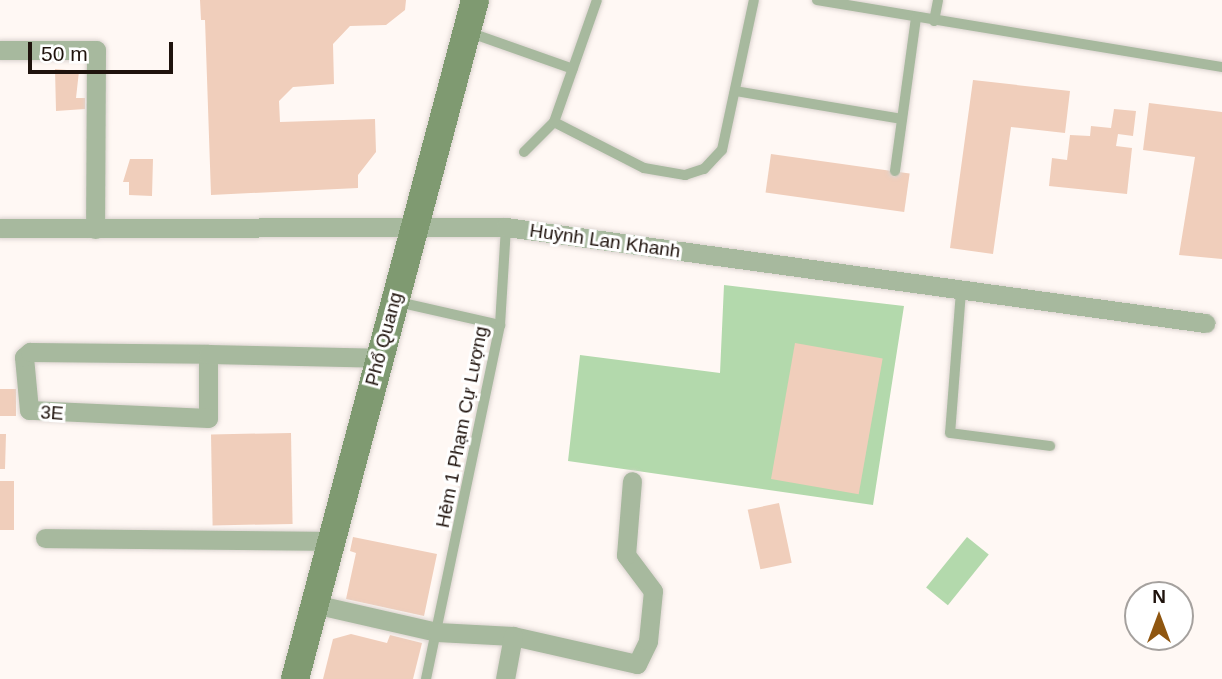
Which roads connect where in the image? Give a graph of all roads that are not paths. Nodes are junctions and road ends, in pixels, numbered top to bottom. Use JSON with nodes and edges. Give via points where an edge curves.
{"nodes":[{"id":1,"x":475,"y":0,"type":"edge"},
{"id":2,"x":597,"y":0,"type":"edge"},
{"id":3,"x":754,"y":0,"type":"edge"},
{"id":4,"x":817,"y":0,"type":"edge"},
{"id":5,"x":938,"y":0,"type":"edge"},
{"id":6,"x":916,"y":18,"type":"junction"},
{"id":7,"x":934,"y":21,"type":"junction"},
{"id":8,"x":467,"y":31,"type":"junction"},
{"id":9,"x":0,"y":50,"type":"edge"},
{"id":10,"x":1222,"y":67,"type":"edge"},
{"id":11,"x":573,"y":69,"type":"junction"},
{"id":12,"x":735,"y":91,"type":"junction"},
{"id":13,"x":902,"y":119,"type":"junction"},
{"id":14,"x":554,"y":122,"type":"junction"},
{"id":15,"x":524,"y":152,"type":"dead end"},
{"id":16,"x":895,"y":170,"type":"dead end"},
{"id":17,"x":506,"y":227,"type":"junction"},
{"id":18,"x":0,"y":228,"type":"edge"},
{"id":19,"x":413,"y":228,"type":"junction"},
{"id":20,"x":96,"y":229,"type":"junction"},
{"id":21,"x":961,"y":290,"type":"junction"},
{"id":22,"x":394,"y":301,"type":"junction"},
{"id":23,"x":1206,"y":323,"type":"dead end"},
{"id":24,"x":500,"y":324,"type":"junction"},
{"id":25,"x":208,"y":354,"type":"junction"},
{"id":26,"x":379,"y":358,"type":"junction"},
{"id":27,"x":1050,"y":446,"type":"dead end"},
{"id":28,"x":632,"y":481,"type":"dead end"},
{"id":29,"x":45,"y":538,"type":"dead end"},
{"id":30,"x":331,"y":541,"type":"junction"},
{"id":31,"x":314,"y":604,"type":"junction"},
{"id":32,"x":436,"y":632,"type":"junction"},
{"id":33,"x":513,"y":636,"type":"junction"},
{"id":34,"x":295,"y":679,"type":"edge"},
{"id":35,"x":426,"y":679,"type":"edge"},
{"id":36,"x":505,"y":679,"type":"edge"}],
"edges":[{"from":1,"to":8,"type":"main road","name":"Phổ Quang"},
{"from":2,"to":11,"type":"lane"},
{"from":3,"to":12,"type":"lane"},
{"from":4,"to":6,"type":"lane"},
{"from":5,"to":7,"type":"lane"},
{"from":6,"to":7,"type":"lane"},
{"from":6,"to":13,"type":"lane"},
{"from":7,"to":10,"type":"lane"},
{"from":8,"to":11,"type":"lane"},
{"from":8,"to":19,"type":"main road","name":"Phổ Quang"},
{"from":9,"to":20,"type":"street","via":[[96,50]]},
{"from":11,"to":14,"type":"lane"},
{"from":12,"to":13,"type":"lane"},
{"from":12,"to":14,"type":"lane","via":[[717,159],[685,175],[644,168]]},
{"from":13,"to":16,"type":"lane"},
{"from":14,"to":15,"type":"lane"},
{"from":17,"to":19,"type":"street","name":"Huỳnh Lan Khanh"},
{"from":17,"to":21,"type":"street","name":"Huỳnh Lan Khanh"},
{"from":17,"to":24,"type":"lane","name":"Hẻm 1 Phạm Cự Lượng"},
{"from":18,"to":20,"type":"street","name":"Huỳnh Lan Khanh"},
{"from":19,"to":20,"type":"street","name":"Huỳnh Lan Khanh"},
{"from":19,"to":22,"type":"main road","name":"Phổ Quang"},
{"from":21,"to":23,"type":"street","name":"Huỳnh Lan Khanh"},
{"from":21,"to":27,"type":"lane","via":[[950,433]]},
{"from":22,"to":24,"type":"lane"},
{"from":22,"to":26,"type":"main road","name":"Phổ Quang"},
{"from":24,"to":32,"type":"lane","name":"Hẻm 1 Phạm Cự Lượng"},
{"from":25,"to":25,"type":"street","name":"3E","via":[[30,352],[24,357],[29,410],[208,418]]},
{"from":25,"to":26,"type":"street","name":"3E"},
{"from":26,"to":30,"type":"main road","name":"Phổ Quang"},
{"from":28,"to":33,"type":"street","via":[[626,555],[653,590],[641,660],[632,666]]},
{"from":29,"to":30,"type":"street"},
{"from":30,"to":31,"type":"main road","name":"Phổ Quang"},
{"from":31,"to":32,"type":"street"},
{"from":31,"to":34,"type":"main road","name":"Phổ Quang"},
{"from":32,"to":33,"type":"street"},
{"from":32,"to":35,"type":"lane","name":"Hẻm 1 Phạm Cự Lượng"},
{"from":33,"to":36,"type":"street"}]}
